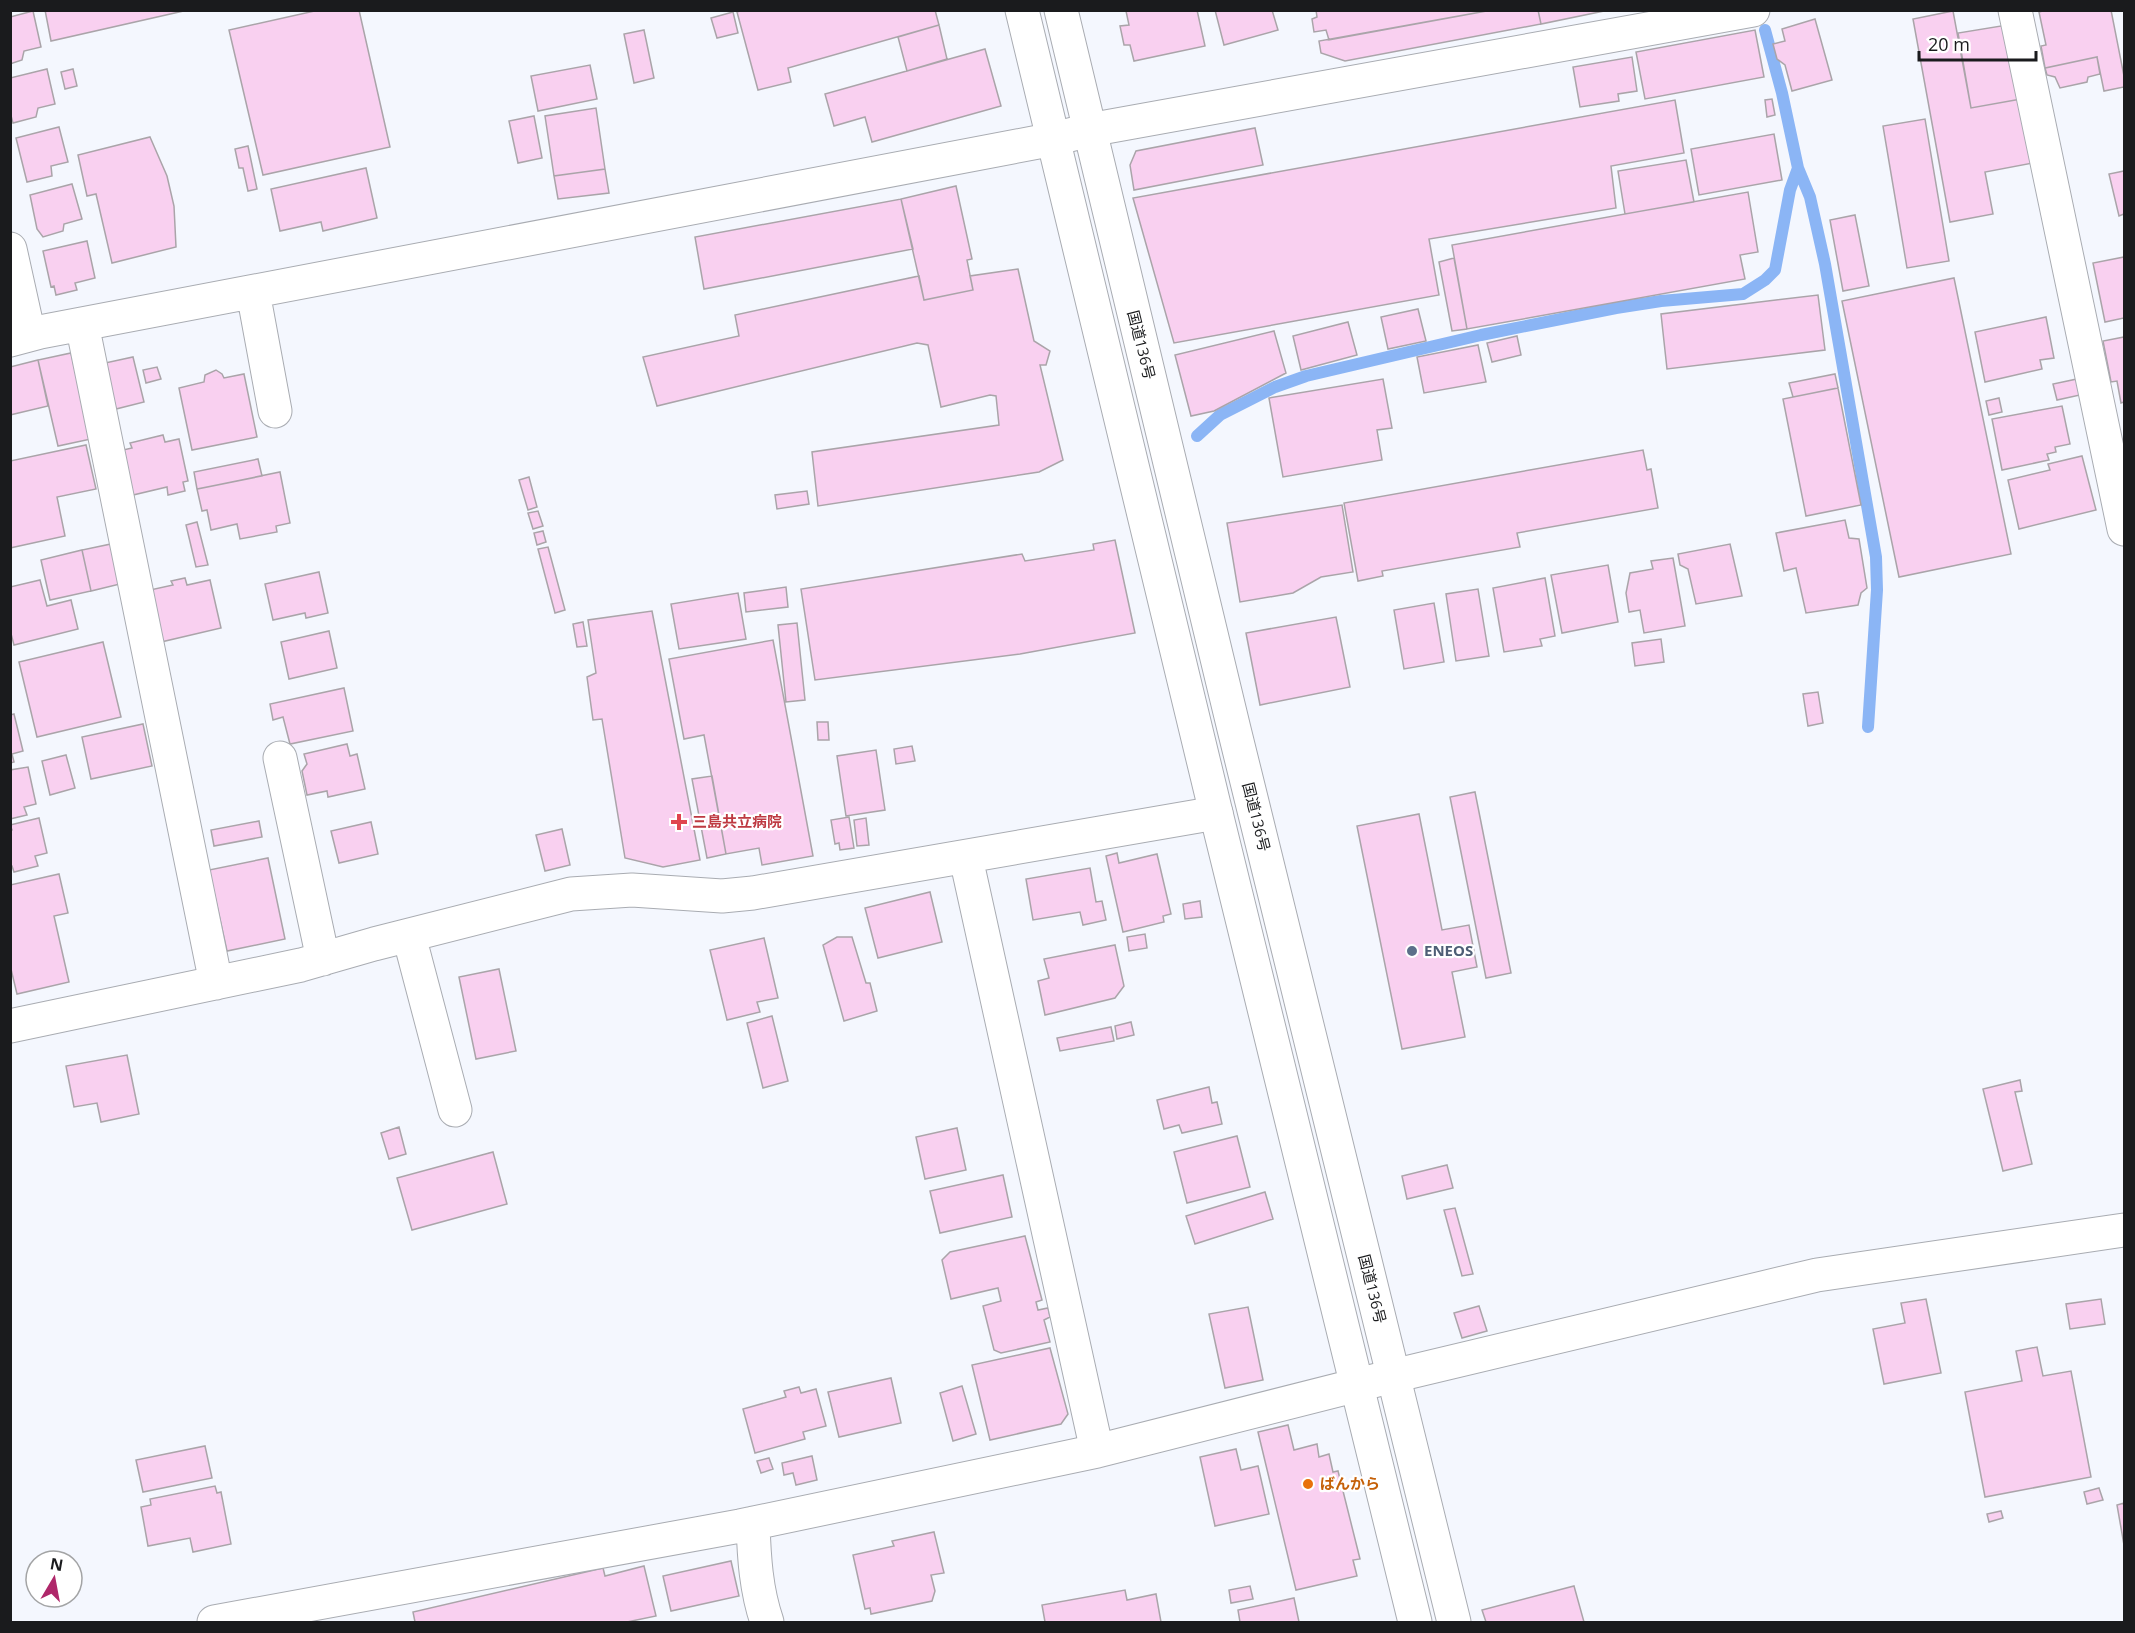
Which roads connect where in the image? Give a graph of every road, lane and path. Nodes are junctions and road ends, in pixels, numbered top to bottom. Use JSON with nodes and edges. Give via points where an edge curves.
{"nodes":[{"id":1,"x":1022,"y":10,"type":"edge"},
{"id":2,"x":1061,"y":10,"type":"edge"},
{"id":3,"x":1753,"y":10,"type":"edge"},
{"id":4,"x":2015,"y":10,"type":"edge"},
{"id":5,"x":1089,"y":130,"type":"junction"},
{"id":6,"x":1054,"y":139,"type":"junction"},
{"id":7,"x":10,"y":249,"type":"edge"},
{"id":8,"x":253,"y":292,"type":"junction"},
{"id":9,"x":82,"y":324,"type":"junction"},
{"id":10,"x":20,"y":337,"type":"edge"},
{"id":11,"x":275,"y":411,"type":"dead end"},
{"id":12,"x":2124,"y":529,"type":"edge"},
{"id":13,"x":280,"y":758,"type":"dead end"},
{"id":14,"x":1216,"y":813,"type":"junction"},
{"id":15,"x":966,"y":858,"type":"junction"},
{"id":16,"x":409,"y":936,"type":"junction"},
{"id":17,"x":323,"y":959,"type":"junction"},
{"id":18,"x":216,"y":983,"type":"junction"},
{"id":19,"x":10,"y":1026,"type":"edge"},
{"id":20,"x":455,"y":1110,"type":"dead end"},
{"id":21,"x":2124,"y":1230,"type":"edge"},
{"id":22,"x":1393,"y":1376,"type":"junction"},
{"id":23,"x":1356,"y":1385,"type":"junction"},
{"id":24,"x":1097,"y":1451,"type":"junction"},
{"id":25,"x":753,"y":1523,"type":"junction"},
{"id":26,"x":214,"y":1623,"type":"edge"},
{"id":27,"x":767,"y":1623,"type":"edge"},
{"id":28,"x":1415,"y":1623,"type":"edge"},
{"id":29,"x":1454,"y":1623,"type":"edge"}],
"edges":[{"from":1,"to":6,"type":"main road"},
{"from":2,"to":5,"type":"main road","name":"国道136号"},
{"from":3,"to":5,"type":"main road"},
{"from":4,"to":12,"type":"main road"},
{"from":5,"to":6,"type":"main road"},
{"from":5,"to":22,"type":"main road","name":"国道136号"},
{"from":6,"to":8,"type":"main road"},
{"from":6,"to":14,"type":"main road"},
{"from":7,"to":10,"type":"main road"},
{"from":8,"to":9,"type":"main road"},
{"from":8,"to":11,"type":"main road"},
{"from":9,"to":10,"type":"main road"},
{"from":9,"to":18,"type":"main road"},
{"from":13,"to":17,"type":"main road"},
{"from":14,"to":15,"type":"main road"},
{"from":14,"to":23,"type":"main road"},
{"from":15,"to":16,"type":"main road","via":[[722,896],[632,890],[571,894]]},
{"from":15,"to":24,"type":"main road"},
{"from":16,"to":17,"type":"main road"},
{"from":16,"to":20,"type":"main road"},
{"from":17,"to":18,"type":"main road"},
{"from":18,"to":19,"type":"main road"},
{"from":21,"to":22,"type":"main road","via":[[1817,1275]]},
{"from":22,"to":23,"type":"main road"},
{"from":22,"to":29,"type":"main road","name":"国道136号"},
{"from":23,"to":24,"type":"main road"},
{"from":23,"to":28,"type":"main road"},
{"from":24,"to":25,"type":"main road"},
{"from":25,"to":26,"type":"main road"},
{"from":25,"to":27,"type":"main road","via":[[758,1598]]}]}
